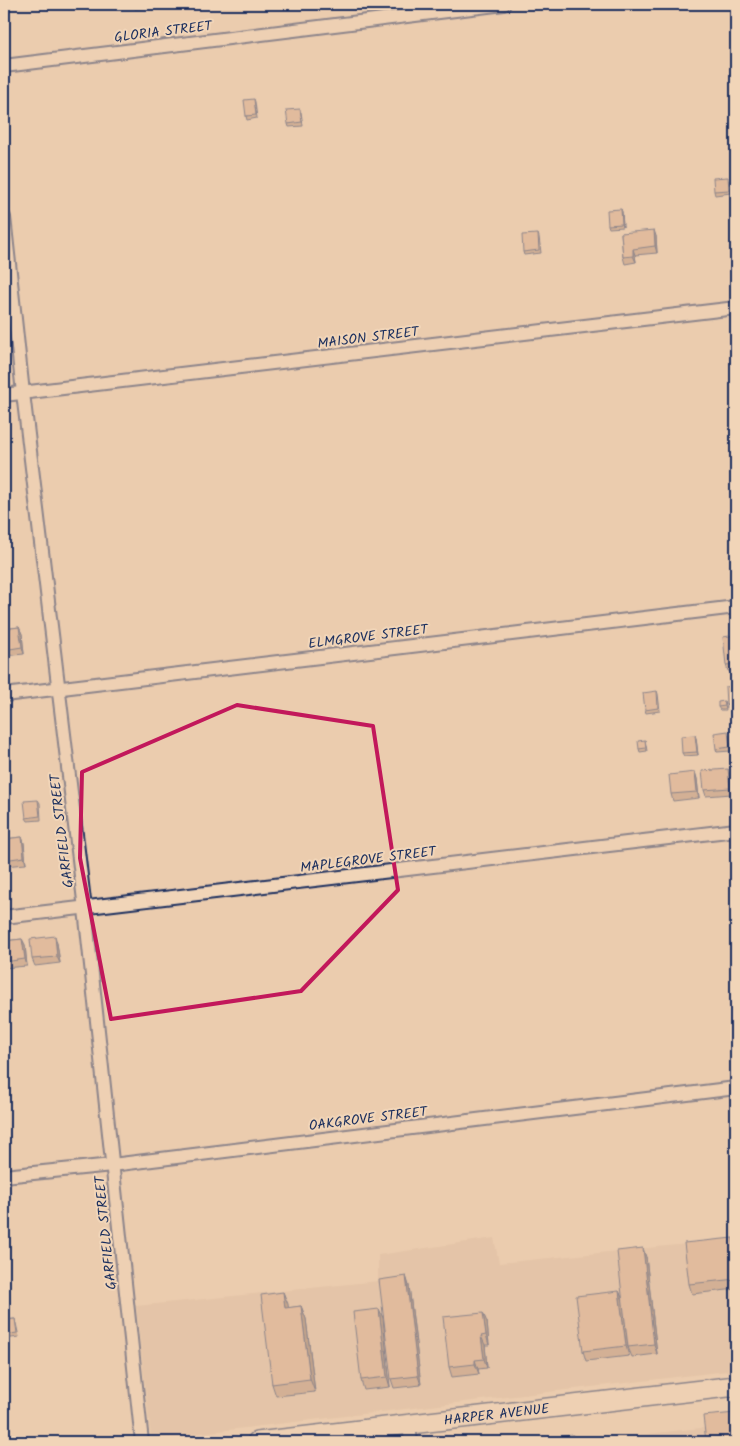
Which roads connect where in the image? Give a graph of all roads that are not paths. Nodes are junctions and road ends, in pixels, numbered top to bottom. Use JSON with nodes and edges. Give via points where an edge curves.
{"nodes":[{"id":1,"x":504,"y":4,"type":"edge"},
{"id":2,"x":4,"y":66,"type":"edge"},
{"id":3,"x":4,"y":217,"type":"edge"},
{"id":4,"x":736,"y":308,"type":"edge"},
{"id":5,"x":23,"y":393,"type":"junction"},
{"id":6,"x":4,"y":395,"type":"edge"},
{"id":7,"x":736,"y":607,"type":"edge"},
{"id":8,"x":60,"y":689,"type":"junction"},
{"id":9,"x":4,"y":695,"type":"edge"},
{"id":10,"x":736,"y":830,"type":"edge"},
{"id":11,"x":86,"y":908,"type":"junction"},
{"id":12,"x":4,"y":917,"type":"edge"},
{"id":13,"x":736,"y":1088,"type":"edge"},
{"id":14,"x":112,"y":1164,"type":"junction"},
{"id":15,"x":4,"y":1176,"type":"edge"},
{"id":16,"x":736,"y":1386,"type":"edge"},
{"id":17,"x":410,"y":1433,"type":"edge"},
{"id":18,"x":142,"y":1442,"type":"edge"},
{"id":19,"x":257,"y":1442,"type":"edge"}],
"edges":[{"from":1,"to":2,"type":"street","name":"GLORIA STREET"},
{"from":3,"to":5,"type":"street","name":"GARFIELD STREET"},
{"from":4,"to":5,"type":"street","name":"MAISON STREET"},
{"from":5,"to":6,"type":"street","name":"MAISON STREET"},
{"from":5,"to":8,"type":"street","name":"GARFIELD STREET"},
{"from":7,"to":8,"type":"street","name":"ELMGROVE STREET"},
{"from":8,"to":9,"type":"street","name":"ELMGROVE STREET"},
{"from":8,"to":11,"type":"street","name":"GARFIELD STREET"},
{"from":10,"to":11,"type":"street","name":"MAPLEGROVE STREET"},
{"from":11,"to":12,"type":"street","name":"MAPLEGROVE STREET"},
{"from":11,"to":14,"type":"street","name":"GARFIELD STREET"},
{"from":13,"to":14,"type":"street","name":"OAKGROVE STREET"},
{"from":14,"to":15,"type":"street","name":"OAKGROVE STREET"},
{"from":14,"to":18,"type":"street","name":"GARFIELD STREET"},
{"from":16,"to":17,"type":"main road","name":"HARPER AVENUE"},
{"from":17,"to":19,"type":"main road","name":"HARPER AVENUE"}]}
